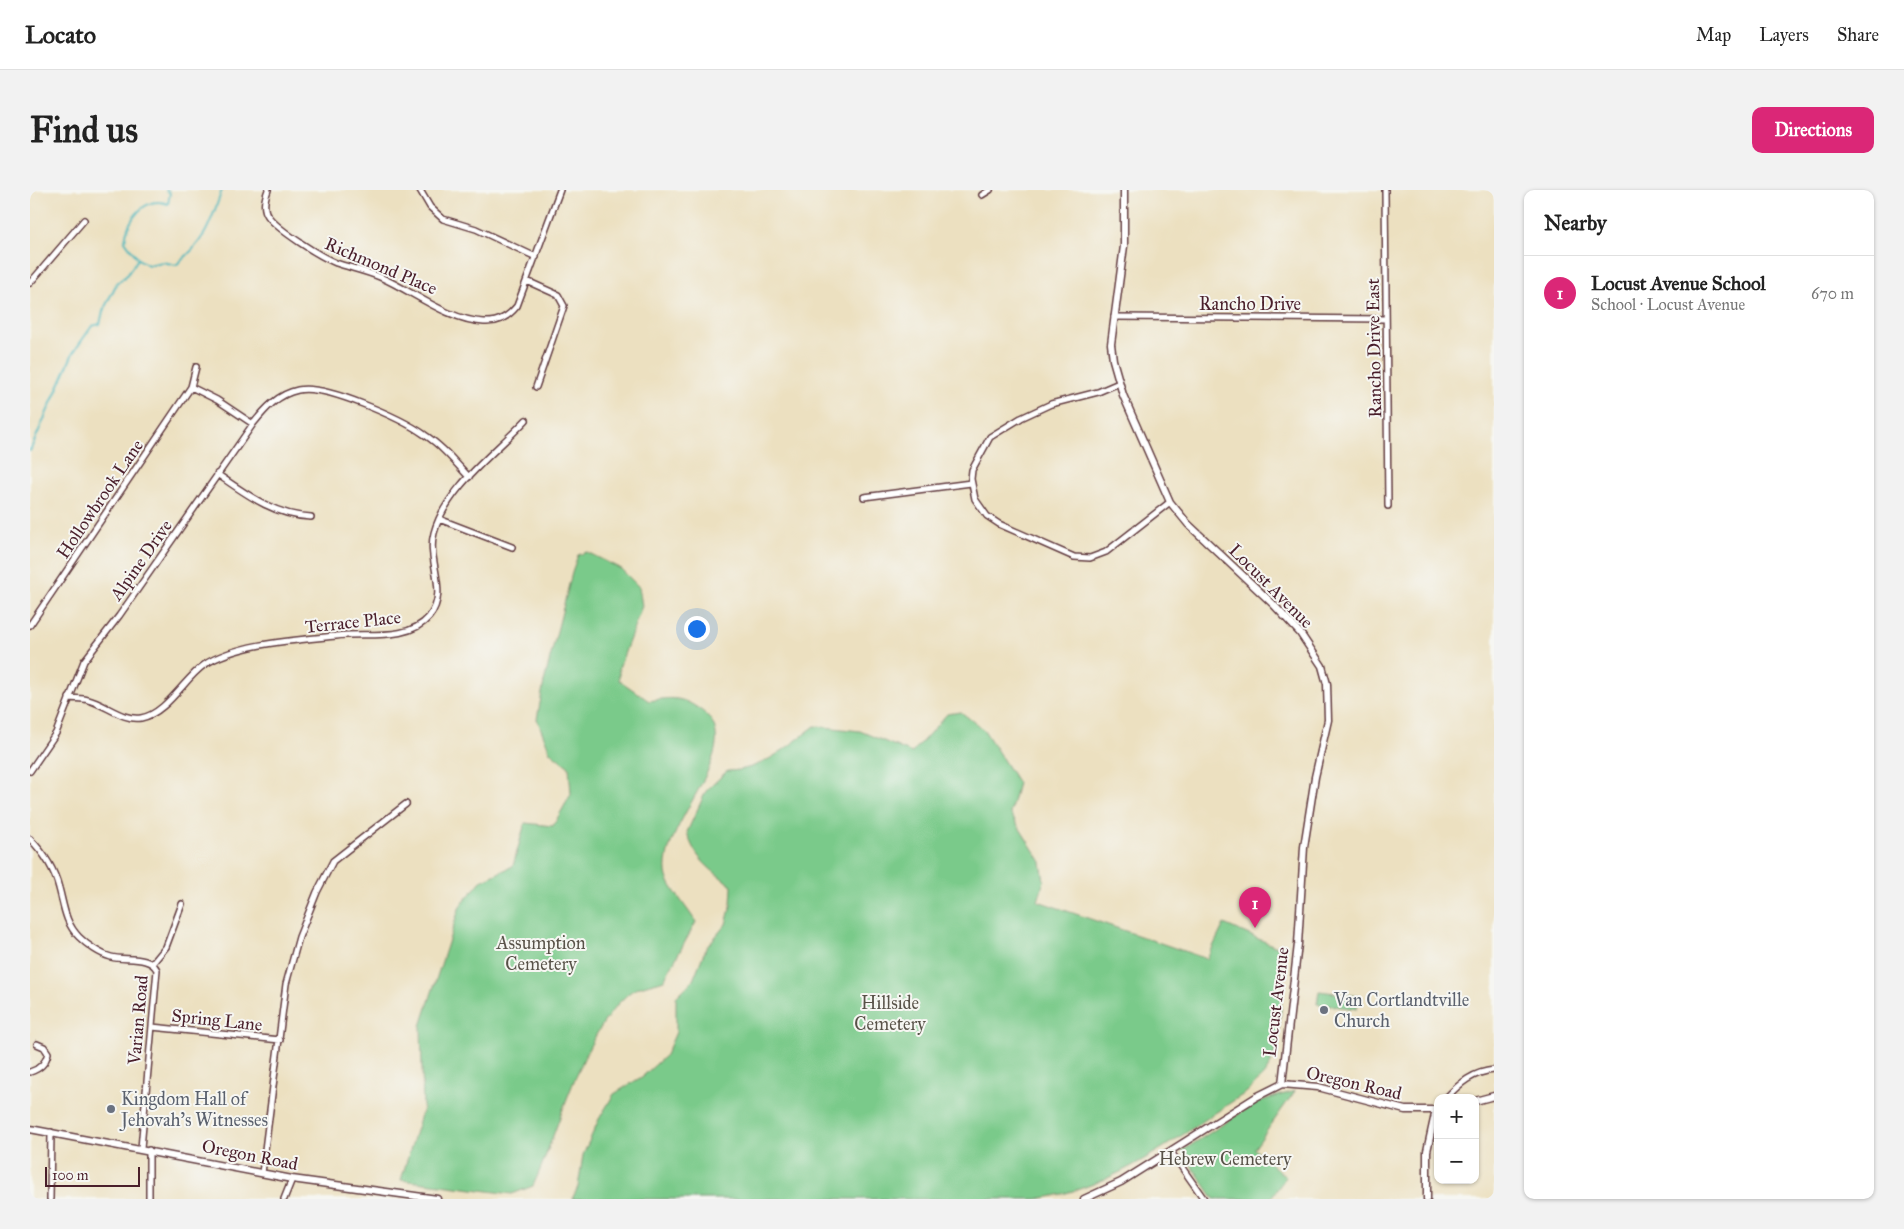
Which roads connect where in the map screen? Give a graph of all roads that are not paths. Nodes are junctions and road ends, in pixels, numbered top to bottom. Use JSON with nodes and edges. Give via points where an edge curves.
{"nodes":[{"id":1,"x":268,"y":190,"type":"edge"},
{"id":2,"x":420,"y":190,"type":"edge"},
{"id":3,"x":560,"y":190,"type":"edge"},
{"id":4,"x":990,"y":190,"type":"edge"},
{"id":5,"x":1124,"y":190,"type":"edge"},
{"id":6,"x":1385,"y":190,"type":"edge"},
{"id":7,"x":982,"y":195,"type":"dead end"},
{"id":8,"x":84,"y":220,"type":"dead end"},
{"id":9,"x":536,"y":257,"type":"junction"},
{"id":10,"x":527,"y":281,"type":"junction"},
{"id":11,"x":30,"y":283,"type":"edge"},
{"id":12,"x":1114,"y":316,"type":"junction"},
{"id":13,"x":1386,"y":319,"type":"junction"},
{"id":14,"x":196,"y":367,"type":"dead end"},
{"id":15,"x":1119,"y":383,"type":"junction"},
{"id":16,"x":536,"y":386,"type":"dead end"},
{"id":17,"x":192,"y":388,"type":"junction"},
{"id":18,"x":526,"y":420,"type":"dead end"},
{"id":19,"x":253,"y":424,"type":"junction"},
{"id":20,"x":217,"y":474,"type":"junction"},
{"id":21,"x":469,"y":477,"type":"junction"},
{"id":22,"x":971,"y":483,"type":"junction"},
{"id":23,"x":864,"y":497,"type":"dead end"},
{"id":24,"x":1170,"y":502,"type":"junction"},
{"id":25,"x":1388,"y":506,"type":"dead end"},
{"id":26,"x":311,"y":517,"type":"dead end"},
{"id":27,"x":439,"y":519,"type":"junction"},
{"id":28,"x":512,"y":546,"type":"dead end"},
{"id":29,"x":30,"y":625,"type":"edge"},
{"id":30,"x":69,"y":698,"type":"junction"},
{"id":31,"x":30,"y":771,"type":"edge"},
{"id":32,"x":406,"y":804,"type":"dead end"},
{"id":33,"x":30,"y":839,"type":"edge"},
{"id":34,"x":182,"y":904,"type":"dead end"},
{"id":35,"x":152,"y":964,"type":"junction"},
{"id":36,"x":152,"y":1027,"type":"junction"},
{"id":37,"x":280,"y":1040,"type":"junction"},
{"id":38,"x":37,"y":1044,"type":"dead end"},
{"id":39,"x":1494,"y":1070,"type":"edge"},
{"id":40,"x":30,"y":1072,"type":"edge"},
{"id":41,"x":1282,"y":1084,"type":"junction"},
{"id":42,"x":1450,"y":1094,"type":"edge"},
{"id":43,"x":1494,"y":1096,"type":"edge"},
{"id":44,"x":1479,"y":1100,"type":"edge"},
{"id":45,"x":1434,"y":1109,"type":"edge"},
{"id":46,"x":1434,"y":1123,"type":"edge"},
{"id":47,"x":30,"y":1129,"type":"edge"},
{"id":48,"x":51,"y":1132,"type":"junction"},
{"id":49,"x":141,"y":1148,"type":"junction"},
{"id":50,"x":149,"y":1150,"type":"junction"},
{"id":51,"x":1171,"y":1152,"type":"junction"},
{"id":52,"x":262,"y":1173,"type":"junction"},
{"id":53,"x":292,"y":1179,"type":"junction"},
{"id":54,"x":50,"y":1199,"type":"edge"},
{"id":55,"x":149,"y":1199,"type":"edge"},
{"id":56,"x":284,"y":1199,"type":"edge"},
{"id":57,"x":437,"y":1199,"type":"edge"},
{"id":58,"x":1084,"y":1199,"type":"edge"},
{"id":59,"x":1204,"y":1199,"type":"edge"},
{"id":60,"x":1427,"y":1199,"type":"edge"}],
"edges":[{"from":1,"to":10,"type":"street","name":"Richmond Place","via":[[264,203],[268,216],[309,250],[336,263],[379,276],[471,320],[486,322],[504,318],[517,306]]},
{"from":2,"to":9,"type":"street","via":[[430,208],[443,219],[476,229]]},
{"from":3,"to":9,"type":"street","name":"Richmond Place"},
{"from":4,"to":7,"type":"street"},
{"from":5,"to":12,"type":"street","name":"Locust Avenue","via":[[1124,246]]},
{"from":6,"to":13,"type":"street","name":"Rancho Drive East"},
{"from":8,"to":11,"type":"street"},
{"from":9,"to":10,"type":"street","name":"Richmond Place"},
{"from":10,"to":16,"type":"street","via":[[558,295],[564,306]]},
{"from":12,"to":13,"type":"street","name":"Rancho Drive"},
{"from":12,"to":15,"type":"street","name":"Locust Avenue","via":[[1111,344]]},
{"from":13,"to":25,"type":"street","name":"Rancho Drive East"},
{"from":14,"to":17,"type":"street"},
{"from":15,"to":22,"type":"street","via":[[1037,410],[990,437],[975,460]]},
{"from":15,"to":24,"type":"street","name":"Locust Avenue"},
{"from":17,"to":19,"type":"street"},
{"from":17,"to":29,"type":"street","name":"Hollowbrook Lane"},
{"from":18,"to":21,"type":"street","name":"Terrace Place"},
{"from":19,"to":20,"type":"street","name":"Alpine Drive"},
{"from":19,"to":21,"type":"street","name":"Alpine Drive","via":[[270,404],[283,396],[303,390],[322,391],[410,426],[447,452]]},
{"from":20,"to":26,"type":"street","via":[[276,510]]},
{"from":20,"to":30,"type":"street","name":"Alpine Drive","via":[[119,616],[92,649]]},
{"from":21,"to":27,"type":"street","name":"Terrace Place","via":[[452,496]]},
{"from":22,"to":23,"type":"street"},
{"from":22,"to":24,"type":"street","via":[[980,509],[999,524],[1083,558],[1106,552]]},
{"from":24,"to":41,"type":"street","name":"Locust Avenue","via":[[1188,524],[1300,633],[1322,666],[1327,684],[1328,720],[1304,847],[1298,944]]},
{"from":27,"to":28,"type":"street"},
{"from":27,"to":30,"type":"street","name":"Terrace Place","via":[[433,534],[432,550],[438,578],[438,601],[429,616],[412,629],[252,646],[234,651],[204,664],[158,710],[141,718],[88,700]]},
{"from":30,"to":31,"type":"street","name":"Alpine Drive","via":[[56,733]]},
{"from":32,"to":37,"type":"street","via":[[333,861],[329,868],[293,956],[286,984]]},
{"from":33,"to":35,"type":"street","via":[[49,861],[64,912],[79,937],[103,954]]},
{"from":34,"to":35,"type":"street","name":"Varian Road","via":[[166,947]]},
{"from":35,"to":36,"type":"street","name":"Varian Road","via":[[158,970]]},
{"from":36,"to":37,"type":"street","name":"Spring Lane"},
{"from":36,"to":49,"type":"street","name":"Varian Road"},
{"from":37,"to":52,"type":"street"},
{"from":38,"to":40,"type":"street","via":[[48,1053],[37,1070]]},
{"from":39,"to":42,"type":"street","via":[[1477,1073]]},
{"from":41,"to":45,"type":"street","name":"Oregon Road","via":[[1318,1087],[1405,1110]]},
{"from":41,"to":51,"type":"street","name":"Oregon Road"},
{"from":43,"to":44,"type":"street"},
{"from":46,"to":60,"type":"street","via":[[1428,1151]]},
{"from":47,"to":48,"type":"street","name":"Oregon Road"},
{"from":48,"to":49,"type":"street","name":"Oregon Road"},
{"from":48,"to":54,"type":"street"},
{"from":49,"to":50,"type":"street","name":"Oregon Road"},
{"from":50,"to":52,"type":"street","name":"Oregon Road"},
{"from":50,"to":55,"type":"street"},
{"from":51,"to":58,"type":"street","name":"Oregon Road","via":[[1121,1182]]},
{"from":51,"to":59,"type":"street"},
{"from":52,"to":53,"type":"street","name":"Oregon Road"},
{"from":53,"to":56,"type":"street"},
{"from":53,"to":57,"type":"street","name":"Oregon Road"}]}
